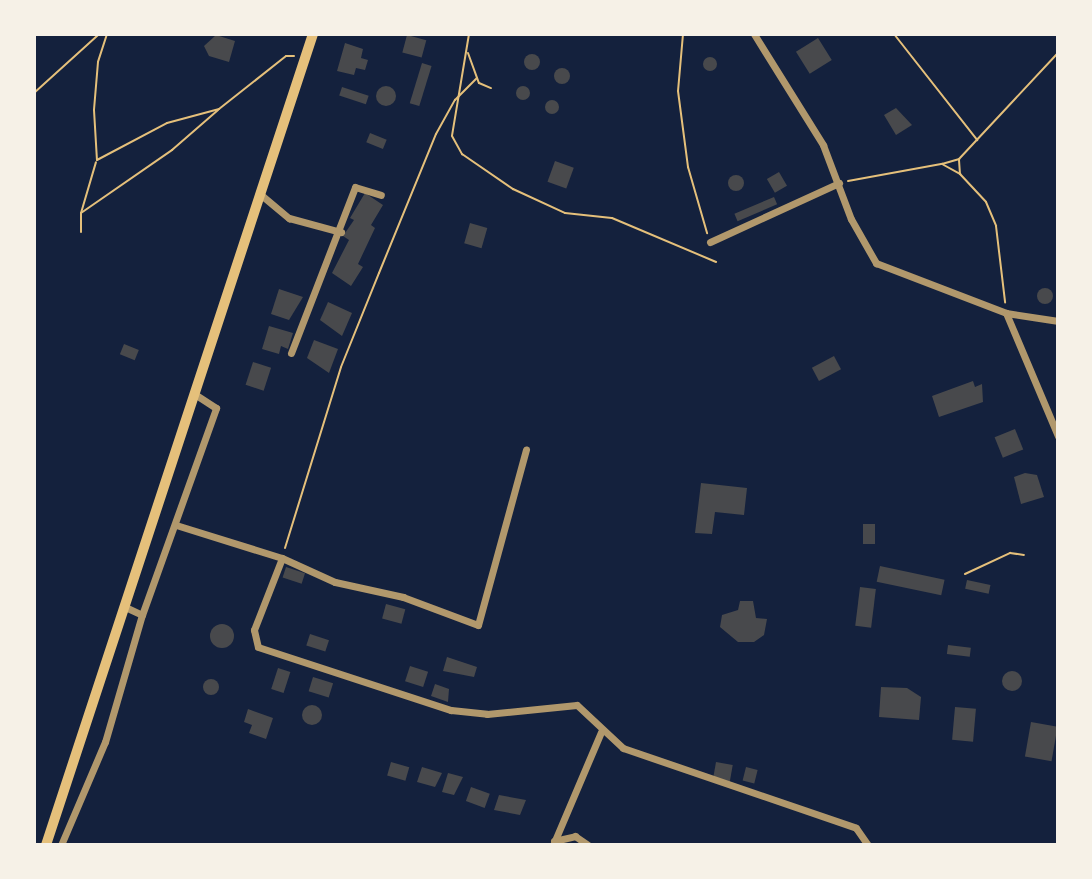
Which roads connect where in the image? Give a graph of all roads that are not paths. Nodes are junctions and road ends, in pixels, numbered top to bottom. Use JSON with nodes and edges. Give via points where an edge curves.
{"nodes":[{"id":1,"x":313,"y":34,"type":"edge"},
{"id":2,"x":754,"y":34,"type":"edge"},
{"id":3,"x":839,"y":183,"type":"junction"},
{"id":4,"x":260,"y":194,"type":"junction"},
{"id":5,"x":381,"y":195,"type":"dead end"},
{"id":6,"x":341,"y":232,"type":"junction"},
{"id":7,"x":710,"y":242,"type":"road end"},
{"id":8,"x":1006,"y":313,"type":"junction"},
{"id":9,"x":1058,"y":321,"type":"edge"},
{"id":10,"x":291,"y":353,"type":"dead end"},
{"id":11,"x":193,"y":393,"type":"junction"},
{"id":12,"x":1058,"y":436,"type":"edge"},
{"id":13,"x":526,"y":449,"type":"dead end"},
{"id":14,"x":176,"y":525,"type":"junction"},
{"id":15,"x":282,"y":558,"type":"junction"},
{"id":16,"x":123,"y":606,"type":"junction"},
{"id":17,"x":142,"y":615,"type":"junction"},
{"id":18,"x":601,"y":732,"type":"junction"},
{"id":19,"x":48,"y":840,"type":"edge"},
{"id":20,"x":553,"y":843,"type":"edge"},
{"id":21,"x":59,"y":845,"type":"edge"},
{"id":22,"x":588,"y":845,"type":"edge"},
{"id":23,"x":868,"y":845,"type":"edge"}],
"edges":[{"from":1,"to":4,"type":"main road"},
{"from":2,"to":3,"type":"street","via":[[823,145]]},
{"from":3,"to":7,"type":"street"},
{"from":3,"to":8,"type":"street","via":[[876,263]]},
{"from":4,"to":6,"type":"street","via":[[289,218]]},
{"from":4,"to":11,"type":"main road"},
{"from":5,"to":6,"type":"street","via":[[355,187]]},
{"from":6,"to":10,"type":"street"},
{"from":8,"to":9,"type":"street"},
{"from":8,"to":12,"type":"street"},
{"from":11,"to":14,"type":"street","via":[[216,408]]},
{"from":11,"to":16,"type":"main road"},
{"from":13,"to":15,"type":"street","via":[[478,625],[403,597],[335,582]]},
{"from":14,"to":15,"type":"street"},
{"from":14,"to":17,"type":"street"},
{"from":15,"to":18,"type":"street","via":[[254,630],[258,647],[451,710],[487,714],[577,705]]},
{"from":16,"to":17,"type":"street"},
{"from":16,"to":19,"type":"main road"},
{"from":17,"to":21,"type":"street","via":[[105,742]]},
{"from":18,"to":20,"type":"street"},
{"from":18,"to":23,"type":"street","via":[[623,748],[688,773],[856,828]]},
{"from":19,"to":21,"type":"street"},
{"from":20,"to":22,"type":"street","via":[[575,836]]}]}
